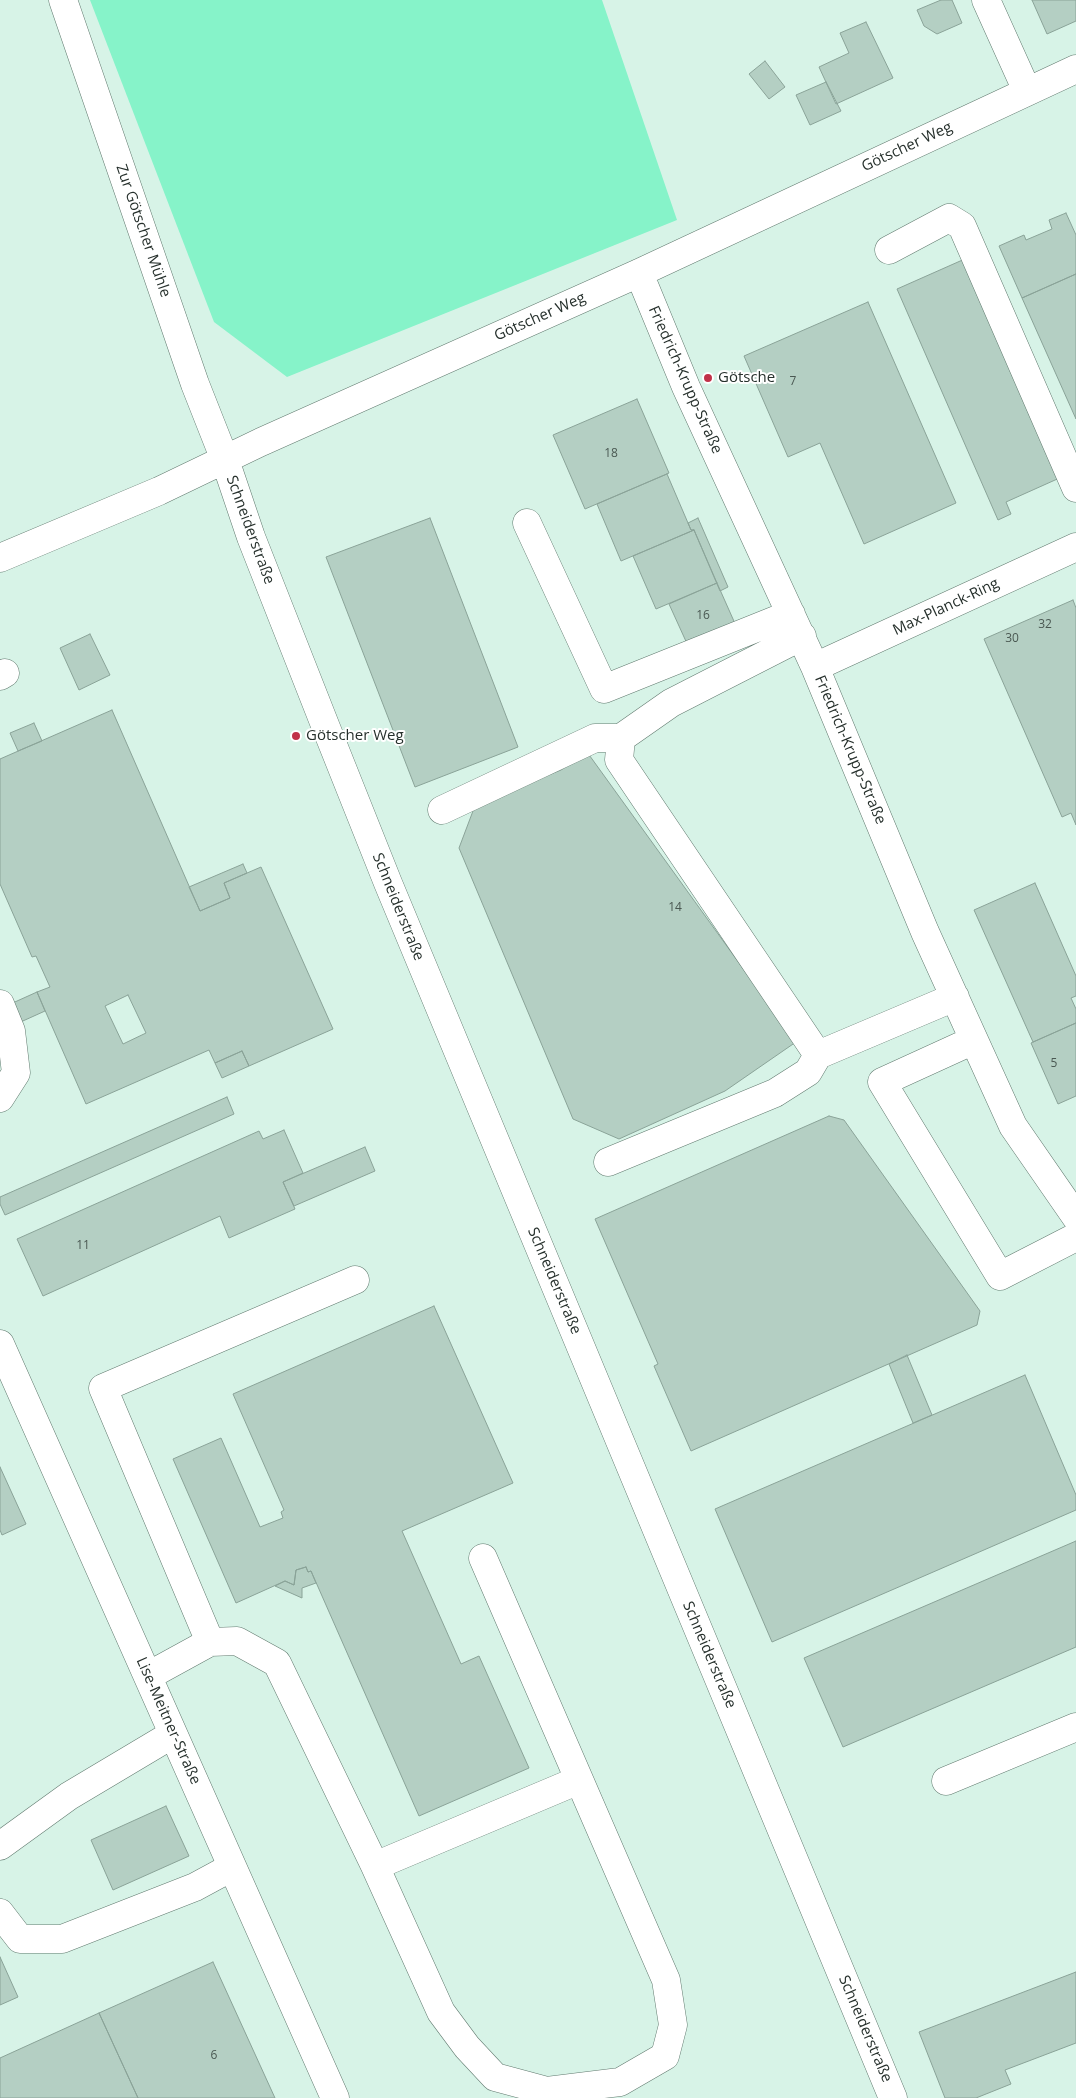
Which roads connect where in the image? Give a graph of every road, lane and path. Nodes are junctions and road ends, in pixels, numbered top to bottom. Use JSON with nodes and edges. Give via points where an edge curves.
{"nodes":[{"id":1,"x":63,"y":0,"type":"edge"},
{"id":2,"x":986,"y":0,"type":"edge"},
{"id":3,"x":1076,"y":69,"type":"edge"},
{"id":4,"x":1028,"y":91,"type":"junction"},
{"id":5,"x":889,"y":250,"type":"dead end"},
{"id":6,"x":639,"y":273,"type":"junction"},
{"id":7,"x":225,"y":460,"type":"junction"},
{"id":8,"x":1076,"y":488,"type":"edge"},
{"id":9,"x":527,"y":523,"type":"dead end"},
{"id":10,"x":1076,"y":548,"type":"edge"},
{"id":11,"x":0,"y":558,"type":"edge"},
{"id":12,"x":796,"y":625,"type":"junction"},
{"id":13,"x":816,"y":666,"type":"junction"},
{"id":14,"x":621,"y":738,"type":"junction"},
{"id":15,"x":442,"y":810,"type":"dead end"},
{"id":16,"x":955,"y":996,"type":"junction"},
{"id":17,"x":0,"y":1004,"type":"edge"},
{"id":18,"x":974,"y":1040,"type":"junction"},
{"id":19,"x":818,"y":1055,"type":"junction"},
{"id":20,"x":0,"y":1098,"type":"edge"},
{"id":21,"x":608,"y":1162,"type":"dead end"},
{"id":22,"x":1076,"y":1217,"type":"edge"},
{"id":23,"x":1076,"y":1237,"type":"edge"},
{"id":24,"x":355,"y":1280,"type":"dead end"},
{"id":25,"x":0,"y":1344,"type":"edge"},
{"id":26,"x":6,"y":1374,"type":"edge"},
{"id":27,"x":483,"y":1558,"type":"dead end"},
{"id":28,"x":210,"y":1642,"type":"junction"},
{"id":29,"x":148,"y":1676,"type":"junction"},
{"id":30,"x":1076,"y":1727,"type":"edge"},
{"id":31,"x":173,"y":1734,"type":"junction"},
{"id":32,"x":579,"y":1780,"type":"junction"},
{"id":33,"x":946,"y":1781,"type":"dead end"},
{"id":34,"x":0,"y":1846,"type":"edge"},
{"id":35,"x":375,"y":1866,"type":"junction"},
{"id":36,"x":232,"y":1867,"type":"junction"},
{"id":37,"x":0,"y":1913,"type":"edge"},
{"id":38,"x":335,"y":2098,"type":"edge"},
{"id":39,"x":894,"y":2098,"type":"edge"}],
"edges":[{"from":1,"to":7,"type":"street","name":"Zur Götscher Mühle","via":[[195,384]]},
{"from":2,"to":4,"type":"street"},
{"from":3,"to":4,"type":"street","name":"Götscher Weg"},
{"from":4,"to":6,"type":"street","name":"Götscher Weg"},
{"from":5,"to":8,"type":"street","via":[[949,218],[962,226]]},
{"from":6,"to":7,"type":"street","name":"Götscher Weg"},
{"from":6,"to":12,"type":"street","name":"Friedrich-Krupp-Straße","via":[[686,387]]},
{"from":7,"to":11,"type":"street","name":"Götscher Weg"},
{"from":7,"to":39,"type":"street","name":"Schneiderstraße","via":[[251,537],[388,883]]},
{"from":9,"to":12,"type":"street","via":[[604,689]]},
{"from":10,"to":13,"type":"street","name":"Max-Planck-Ring"},
{"from":12,"to":13,"type":"street","name":"Friedrich-Krupp-Straße"},
{"from":12,"to":14,"type":"street"},
{"from":13,"to":16,"type":"street","name":"Friedrich-Krupp-Straße","via":[[925,932]]},
{"from":14,"to":15,"type":"street","via":[[595,738]]},
{"from":14,"to":19,"type":"street","via":[[619,760]]},
{"from":16,"to":18,"type":"street","name":"Friedrich-Krupp-Straße"},
{"from":16,"to":19,"type":"street"},
{"from":17,"to":20,"type":"street","via":[[11,1031],[16,1073]]},
{"from":18,"to":22,"type":"street","name":"Friedrich-Krupp-Straße","via":[[1013,1126]]},
{"from":18,"to":23,"type":"street","via":[[882,1082],[1000,1276]]},
{"from":19,"to":21,"type":"street","via":[[808,1072],[775,1093]]},
{"from":24,"to":28,"type":"street","via":[[103,1388]]},
{"from":25,"to":26,"type":"street","name":"Lise-Meitner-Straße"},
{"from":26,"to":29,"type":"street","name":"Lise-Meitner-Straße"},
{"from":27,"to":32,"type":"street"},
{"from":28,"to":29,"type":"street"},
{"from":28,"to":35,"type":"street","via":[[237,1641],[277,1663]]},
{"from":29,"to":31,"type":"street","name":"Lise-Meitner-Straße"},
{"from":30,"to":33,"type":"street"},
{"from":31,"to":34,"type":"street","via":[[69,1796]]},
{"from":31,"to":36,"type":"street","name":"Lise-Meitner-Straße"},
{"from":32,"to":35,"type":"street"},
{"from":32,"to":35,"type":"street","via":[[666,1980],[674,2025],[665,2056],[620,2082],[547,2091],[495,2077],[441,2012]]},
{"from":36,"to":37,"type":"street","via":[[195,1887],[62,1939],[20,1939]]},
{"from":36,"to":38,"type":"street","name":"Lise-Meitner-Straße"}]}
